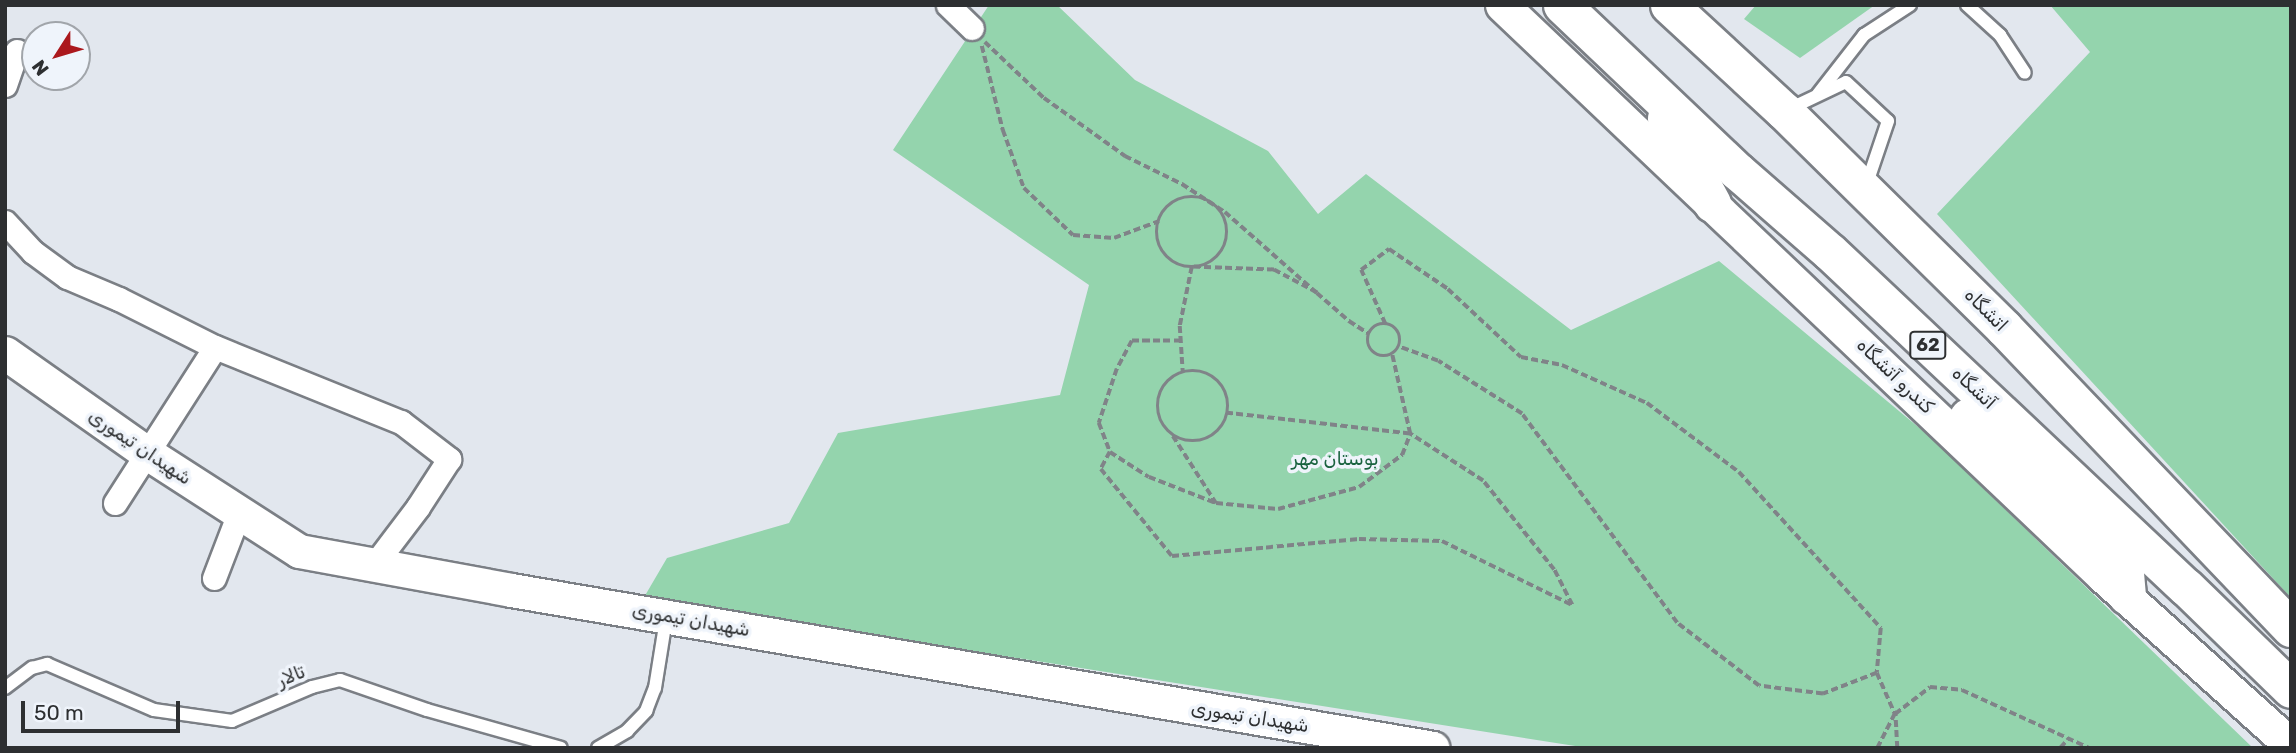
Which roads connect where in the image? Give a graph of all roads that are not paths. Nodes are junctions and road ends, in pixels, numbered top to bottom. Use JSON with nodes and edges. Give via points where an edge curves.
{"nodes":[{"id":1,"x":948,"y":5,"type":"edge"},
{"id":2,"x":1502,"y":5,"type":"edge"},
{"id":3,"x":1562,"y":5,"type":"edge"},
{"id":4,"x":1669,"y":5,"type":"edge"},
{"id":5,"x":1910,"y":5,"type":"edge"},
{"id":6,"x":1967,"y":5,"type":"edge"},
{"id":7,"x":972,"y":29,"type":"road end"},
{"id":8,"x":17,"y":51,"type":"dead end"},
{"id":9,"x":2025,"y":73,"type":"dead end"},
{"id":10,"x":5,"y":85,"type":"edge"},
{"id":11,"x":1651,"y":89,"type":"junction"},
{"id":12,"x":1800,"y":104,"type":"junction"},
{"id":13,"x":1864,"y":190,"type":"junction"},
{"id":14,"x":1712,"y":203,"type":"junction"},
{"id":15,"x":5,"y":222,"type":"edge"},
{"id":16,"x":1830,"y":252,"type":"junction"},
{"id":17,"x":215,"y":347,"type":"junction"},
{"id":18,"x":5,"y":353,"type":"edge"},
{"id":19,"x":147,"y":453,"type":"junction"},
{"id":20,"x":115,"y":503,"type":"dead end"},
{"id":21,"x":239,"y":513,"type":"junction"},
{"id":22,"x":374,"y":565,"type":"junction"},
{"id":23,"x":214,"y":578,"type":"dead end"},
{"id":24,"x":2127,"y":596,"type":"junction"},
{"id":25,"x":666,"y":615,"type":"junction"},
{"id":26,"x":2291,"y":628,"type":"edge"},
{"id":27,"x":5,"y":688,"type":"edge"},
{"id":28,"x":2291,"y":689,"type":"edge"},
{"id":29,"x":2256,"y":713,"type":"junction"},
{"id":30,"x":2291,"y":745,"type":"edge"},
{"id":31,"x":561,"y":748,"type":"edge"},
{"id":32,"x":598,"y":748,"type":"edge"},
{"id":33,"x":1433,"y":748,"type":"edge"},
{"id":34,"x":2278,"y":748,"type":"edge"}],
"edges":[{"from":1,"to":7,"type":"street"},
{"from":2,"to":14,"type":"main road","name":"کندرو آتشگاه"},
{"from":3,"to":11,"type":"main road","name":"آتشگاه","number":"62"},
{"from":4,"to":12,"type":"main road","name":"اتشگاه"},
{"from":5,"to":12,"type":"lane","via":[[1864,35]]},
{"from":6,"to":9,"type":"lane","via":[[2000,35]]},
{"from":8,"to":10,"type":"street"},
{"from":11,"to":14,"type":"main road"},
{"from":11,"to":16,"type":"main road","name":"آتشگاه","number":"62"},
{"from":12,"to":13,"type":"main road","name":"اتشگاه"},
{"from":12,"to":13,"type":"lane","via":[[1846,82],[1888,121]]},
{"from":13,"to":26,"type":"main road","name":"اتشگاه","via":[[2004,328]]},
{"from":14,"to":24,"type":"main road","name":"کندرو آتشگاه"},
{"from":15,"to":17,"type":"street","via":[[33,253],[67,277]]},
{"from":16,"to":24,"type":"main road","via":[[1867,320],[2110,554],[2125,573]]},
{"from":16,"to":28,"type":"main road","name":"آتشگاه","number":"62"},
{"from":17,"to":19,"type":"street"},
{"from":17,"to":22,"type":"street","via":[[401,422],[449,458]]},
{"from":18,"to":19,"type":"main road","name":"شهیدان تیموری"},
{"from":19,"to":20,"type":"street"},
{"from":19,"to":21,"type":"main road","name":"شهیدان تیموری"},
{"from":21,"to":22,"type":"main road","name":"شهیدان تیموری","via":[[299,551]]},
{"from":21,"to":23,"type":"street"},
{"from":22,"to":25,"type":"main road","name":"شهیدان تیموری"},
{"from":24,"to":29,"type":"main road","name":"کندرو آتشگاه"},
{"from":25,"to":32,"type":"lane","via":[[655,688],[646,711],[627,731]]},
{"from":25,"to":33,"type":"main road","name":"شهیدان تیموری"},
{"from":27,"to":31,"type":"lane","name":"تالار","via":[[32,668],[47,664],[154,710],[232,721],[340,680]]},
{"from":29,"to":30,"type":"main road","name":"کندرو آتشگاه"},
{"from":29,"to":34,"type":"main road"}]}
